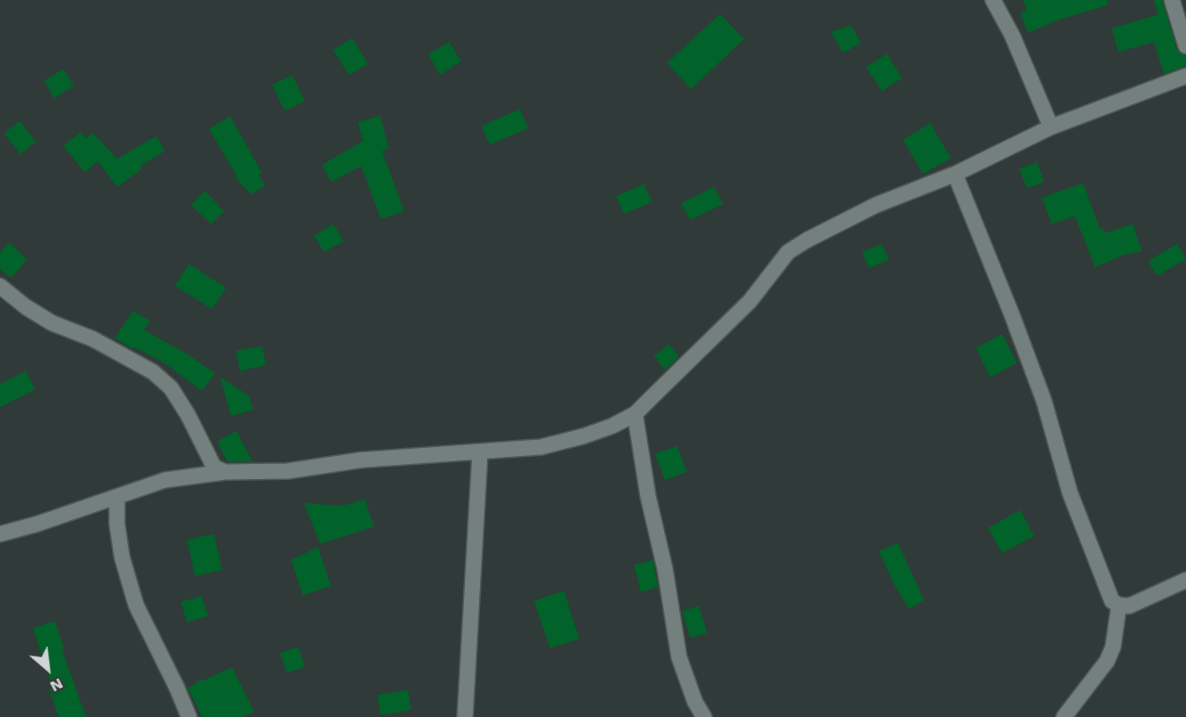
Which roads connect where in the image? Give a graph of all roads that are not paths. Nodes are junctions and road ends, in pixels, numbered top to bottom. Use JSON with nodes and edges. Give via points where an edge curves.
{"nodes":[{"id":1,"x":993,"y":0,"type":"edge"},
{"id":2,"x":1172,"y":0,"type":"edge"},
{"id":3,"x":1186,"y":46,"type":"edge"},
{"id":4,"x":1186,"y":76,"type":"edge"},
{"id":5,"x":1051,"y":128,"type":"junction"},
{"id":6,"x":955,"y":174,"type":"junction"},
{"id":7,"x":0,"y":286,"type":"edge"},
{"id":8,"x":635,"y":414,"type":"junction"},
{"id":9,"x":480,"y":452,"type":"junction"},
{"id":10,"x":225,"y":472,"type":"junction"},
{"id":11,"x":117,"y":497,"type":"junction"},
{"id":12,"x":0,"y":534,"type":"edge"},
{"id":13,"x":1186,"y":580,"type":"edge"},
{"id":14,"x":1119,"y":605,"type":"junction"},
{"id":15,"x":189,"y":717,"type":"edge"},
{"id":16,"x":465,"y":717,"type":"edge"},
{"id":17,"x":704,"y":717,"type":"edge"},
{"id":18,"x":1064,"y":717,"type":"edge"}],
"edges":[{"from":1,"to":5,"type":"street"},
{"from":2,"to":3,"type":"street"},
{"from":4,"to":5,"type":"street"},
{"from":5,"to":6,"type":"street"},
{"from":6,"to":8,"type":"street","via":[[876,205],[788,252],[750,301]]},
{"from":6,"to":14,"type":"street","via":[[1044,401],[1074,503],[1112,602]]},
{"from":7,"to":10,"type":"street","via":[[52,322],[153,372],[171,388],[188,414],[214,467]]},
{"from":8,"to":9,"type":"street","via":[[584,436],[541,447]]},
{"from":8,"to":17,"type":"street","via":[[679,657]]},
{"from":9,"to":10,"type":"street","via":[[361,460],[288,471]]},
{"from":9,"to":16,"type":"street"},
{"from":10,"to":11,"type":"street","via":[[165,480]]},
{"from":11,"to":12,"type":"street"},
{"from":11,"to":15,"type":"street","via":[[122,557],[136,605]]},
{"from":13,"to":14,"type":"street","via":[[1129,606]]},
{"from":14,"to":18,"type":"street","via":[[1107,662]]}]}
